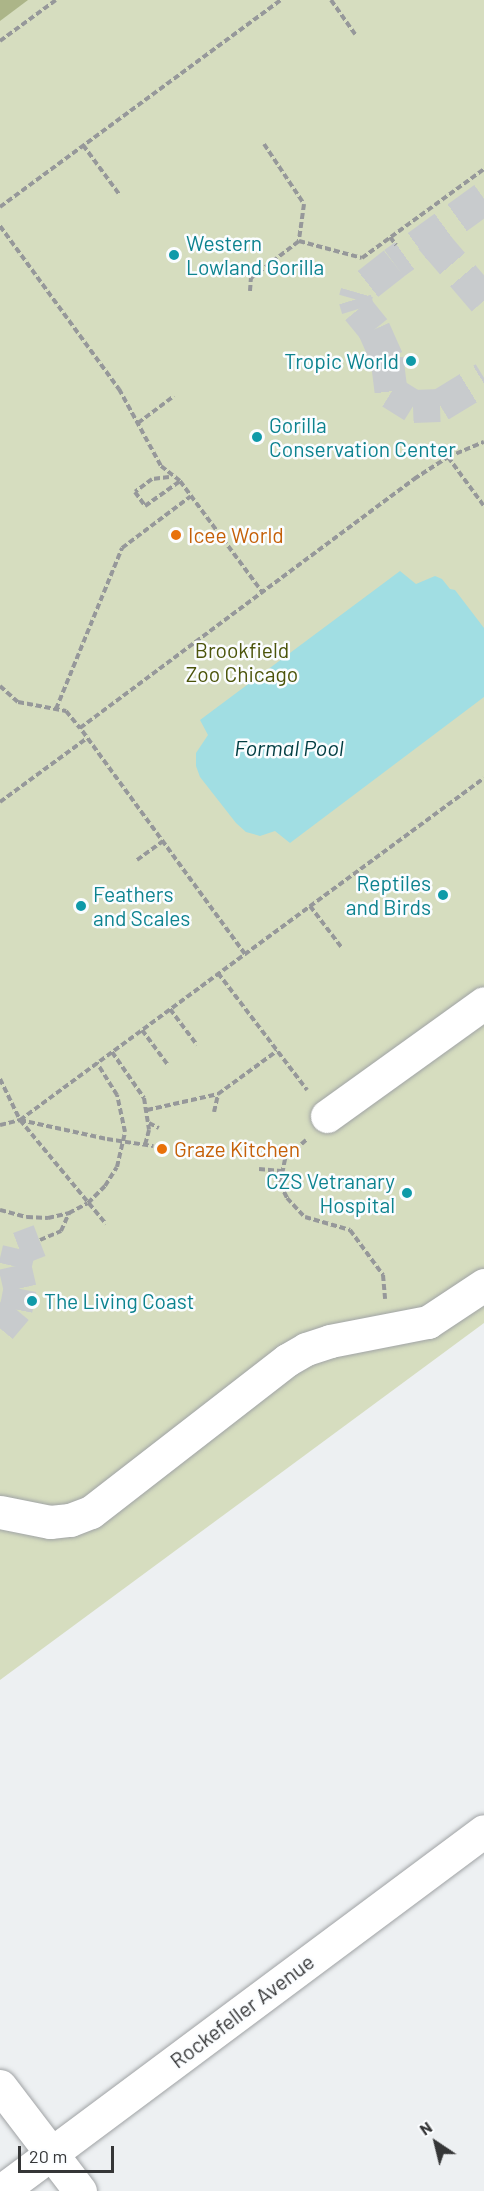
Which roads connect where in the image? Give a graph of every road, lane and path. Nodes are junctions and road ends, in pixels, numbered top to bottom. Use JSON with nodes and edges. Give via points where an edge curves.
{"nodes":[{"id":1,"x":56,"y":0,"type":"edge"},
{"id":2,"x":281,"y":0,"type":"edge"},
{"id":3,"x":331,"y":0,"type":"edge"},
{"id":4,"x":355,"y":34,"type":"dead end"},
{"id":5,"x":0,"y":41,"type":"edge"},
{"id":6,"x":264,"y":144,"type":"dead end"},
{"id":7,"x":83,"y":146,"type":"junction"},
{"id":8,"x":484,"y":169,"type":"edge"},
{"id":9,"x":119,"y":194,"type":"dead end"},
{"id":10,"x":0,"y":207,"type":"edge"},
{"id":11,"x":0,"y":226,"type":"edge"},
{"id":12,"x":390,"y":237,"type":"junction"},
{"id":13,"x":299,"y":240,"type":"junction"},
{"id":14,"x":396,"y":245,"type":"dead end"},
{"id":15,"x":250,"y":291,"type":"dead end"},
{"id":16,"x":174,"y":396,"type":"dead end"},
{"id":17,"x":138,"y":423,"type":"junction"},
{"id":18,"x":484,"y":442,"type":"edge"},
{"id":19,"x":448,"y":457,"type":"junction"},
{"id":20,"x":169,"y":477,"type":"dead end"},
{"id":21,"x":180,"y":481,"type":"junction"},
{"id":22,"x":191,"y":496,"type":"junction"},
{"id":23,"x":484,"y":506,"type":"edge"},
{"id":24,"x":262,"y":592,"type":"junction"},
{"id":25,"x":0,"y":686,"type":"edge"},
{"id":26,"x":56,"y":709,"type":"junction"},
{"id":27,"x":80,"y":728,"type":"junction"},
{"id":28,"x":87,"y":738,"type":"junction"},
{"id":29,"x":484,"y":778,"type":"edge"},
{"id":30,"x":0,"y":802,"type":"edge"},
{"id":31,"x":163,"y":841,"type":"junction"},
{"id":32,"x":137,"y":860,"type":"dead end"},
{"id":33,"x":310,"y":906,"type":"junction"},
{"id":34,"x":342,"y":948,"type":"dead end"},
{"id":35,"x":245,"y":954,"type":"junction"},
{"id":36,"x":218,"y":973,"type":"junction"},
{"id":37,"x":484,"y":1003,"type":"edge"},
{"id":38,"x":170,"y":1009,"type":"junction"},
{"id":39,"x":142,"y":1030,"type":"junction"},
{"id":40,"x":196,"y":1045,"type":"dead end"},
{"id":41,"x":277,"y":1051,"type":"junction"},
{"id":42,"x":112,"y":1052,"type":"junction"},
{"id":43,"x":97,"y":1063,"type":"junction"},
{"id":44,"x":287,"y":1064,"type":"dead end"},
{"id":45,"x":168,"y":1065,"type":"dead end"},
{"id":46,"x":0,"y":1079,"type":"edge"},
{"id":47,"x":218,"y":1094,"type":"junction"},
{"id":48,"x":147,"y":1110,"type":"junction"},
{"id":49,"x":214,"y":1112,"type":"dead end"},
{"id":50,"x":327,"y":1116,"type":"joint"},
{"id":51,"x":20,"y":1120,"type":"junction"},
{"id":52,"x":148,"y":1122,"type":"junction"},
{"id":53,"x":0,"y":1125,"type":"edge"},
{"id":54,"x":159,"y":1128,"type":"dead end"},
{"id":55,"x":124,"y":1142,"type":"junction"},
{"id":56,"x":145,"y":1145,"type":"junction"},
{"id":57,"x":153,"y":1146,"type":"dead end"},
{"id":58,"x":259,"y":1168,"type":"dead end"},
{"id":59,"x":281,"y":1171,"type":"junction"},
{"id":60,"x":88,"y":1203,"type":"junction"},
{"id":61,"x":0,"y":1210,"type":"edge"},
{"id":62,"x":69,"y":1214,"type":"junction"},
{"id":63,"x":106,"y":1224,"type":"dead end"},
{"id":64,"x":40,"y":1240,"type":"tunnel mouth"},
{"id":65,"x":484,"y":1285,"type":"edge"},
{"id":66,"x":388,"y":1330,"type":"junction"},
{"id":67,"x":0,"y":1511,"type":"edge"},
{"id":68,"x":484,"y":1831,"type":"edge"},
{"id":69,"x":0,"y":2086,"type":"edge"},
{"id":70,"x":52,"y":2153,"type":"junction"},
{"id":71,"x":1,"y":2191,"type":"edge"},
{"id":72,"x":80,"y":2191,"type":"edge"}],
"edges":[{"from":1,"to":5,"type":"path"},
{"from":2,"to":7,"type":"path"},
{"from":3,"to":4,"type":"path"},
{"from":6,"to":13,"type":"path","via":[[304,204]]},
{"from":7,"to":9,"type":"path"},
{"from":7,"to":10,"type":"path"},
{"from":8,"to":12,"type":"path"},
{"from":11,"to":17,"type":"path","via":[[119,389]]},
{"from":12,"to":13,"type":"path","via":[[362,258]]},
{"from":12,"to":14,"type":"path"},
{"from":13,"to":15,"type":"path","via":[[251,278]]},
{"from":16,"to":17,"type":"path"},
{"from":17,"to":21,"type":"path","via":[[161,466]]},
{"from":18,"to":19,"type":"path"},
{"from":19,"to":23,"type":"path"},
{"from":19,"to":24,"type":"path"},
{"from":20,"to":21,"type":"path","via":[[152,479],[135,492],[145,506]]},
{"from":21,"to":22,"type":"path"},
{"from":22,"to":24,"type":"path"},
{"from":22,"to":26,"type":"path","via":[[122,548]]},
{"from":24,"to":27,"type":"path"},
{"from":25,"to":26,"type":"path","via":[[18,702]]},
{"from":26,"to":27,"type":"path","via":[[66,711]]},
{"from":27,"to":28,"type":"path"},
{"from":28,"to":30,"type":"path"},
{"from":28,"to":31,"type":"path"},
{"from":29,"to":33,"type":"path"},
{"from":31,"to":32,"type":"path"},
{"from":31,"to":35,"type":"path"},
{"from":33,"to":34,"type":"path"},
{"from":33,"to":35,"type":"path"},
{"from":35,"to":36,"type":"path"},
{"from":36,"to":38,"type":"path"},
{"from":36,"to":41,"type":"path"},
{"from":37,"to":50,"type":"street"},
{"from":38,"to":39,"type":"path"},
{"from":38,"to":40,"type":"path"},
{"from":39,"to":42,"type":"path"},
{"from":39,"to":45,"type":"path"},
{"from":41,"to":44,"type":"path"},
{"from":41,"to":47,"type":"path"},
{"from":42,"to":43,"type":"path"},
{"from":42,"to":48,"type":"path","via":[[135,1082]]},
{"from":43,"to":51,"type":"path"},
{"from":43,"to":55,"type":"path","via":[[117,1095],[123,1113]]},
{"from":46,"to":51,"type":"path"},
{"from":47,"to":48,"type":"path"},
{"from":47,"to":49,"type":"path"},
{"from":48,"to":52,"type":"path"},
{"from":50,"to":59,"type":"path","via":[[331,1122],[285,1158]]},
{"from":51,"to":53,"type":"path"},
{"from":51,"to":55,"type":"path"},
{"from":51,"to":60,"type":"path"},
{"from":52,"to":54,"type":"path"},
{"from":52,"to":56,"type":"path"},
{"from":55,"to":56,"type":"path"},
{"from":55,"to":60,"type":"path","via":[[117,1167]]},
{"from":56,"to":57,"type":"path"},
{"from":58,"to":59,"type":"path"},
{"from":59,"to":66,"type":"path","via":[[280,1184],[299,1213],[350,1230],[383,1275]]},
{"from":60,"to":62,"type":"path"},
{"from":60,"to":63,"type":"path"},
{"from":61,"to":62,"type":"path","via":[[27,1217]]},
{"from":62,"to":64,"type":"path","via":[[61,1231]]},
{"from":65,"to":66,"type":"street","via":[[428,1322]]},
{"from":66,"to":67,"type":"street","via":[[330,1341],[287,1360],[91,1512],[50,1522]]},
{"from":68,"to":70,"type":"street","name":"Rockefeller Avenue"},
{"from":69,"to":70,"type":"street"},
{"from":70,"to":71,"type":"street","name":"Rockefeller Avenue"},
{"from":70,"to":72,"type":"street"}]}
